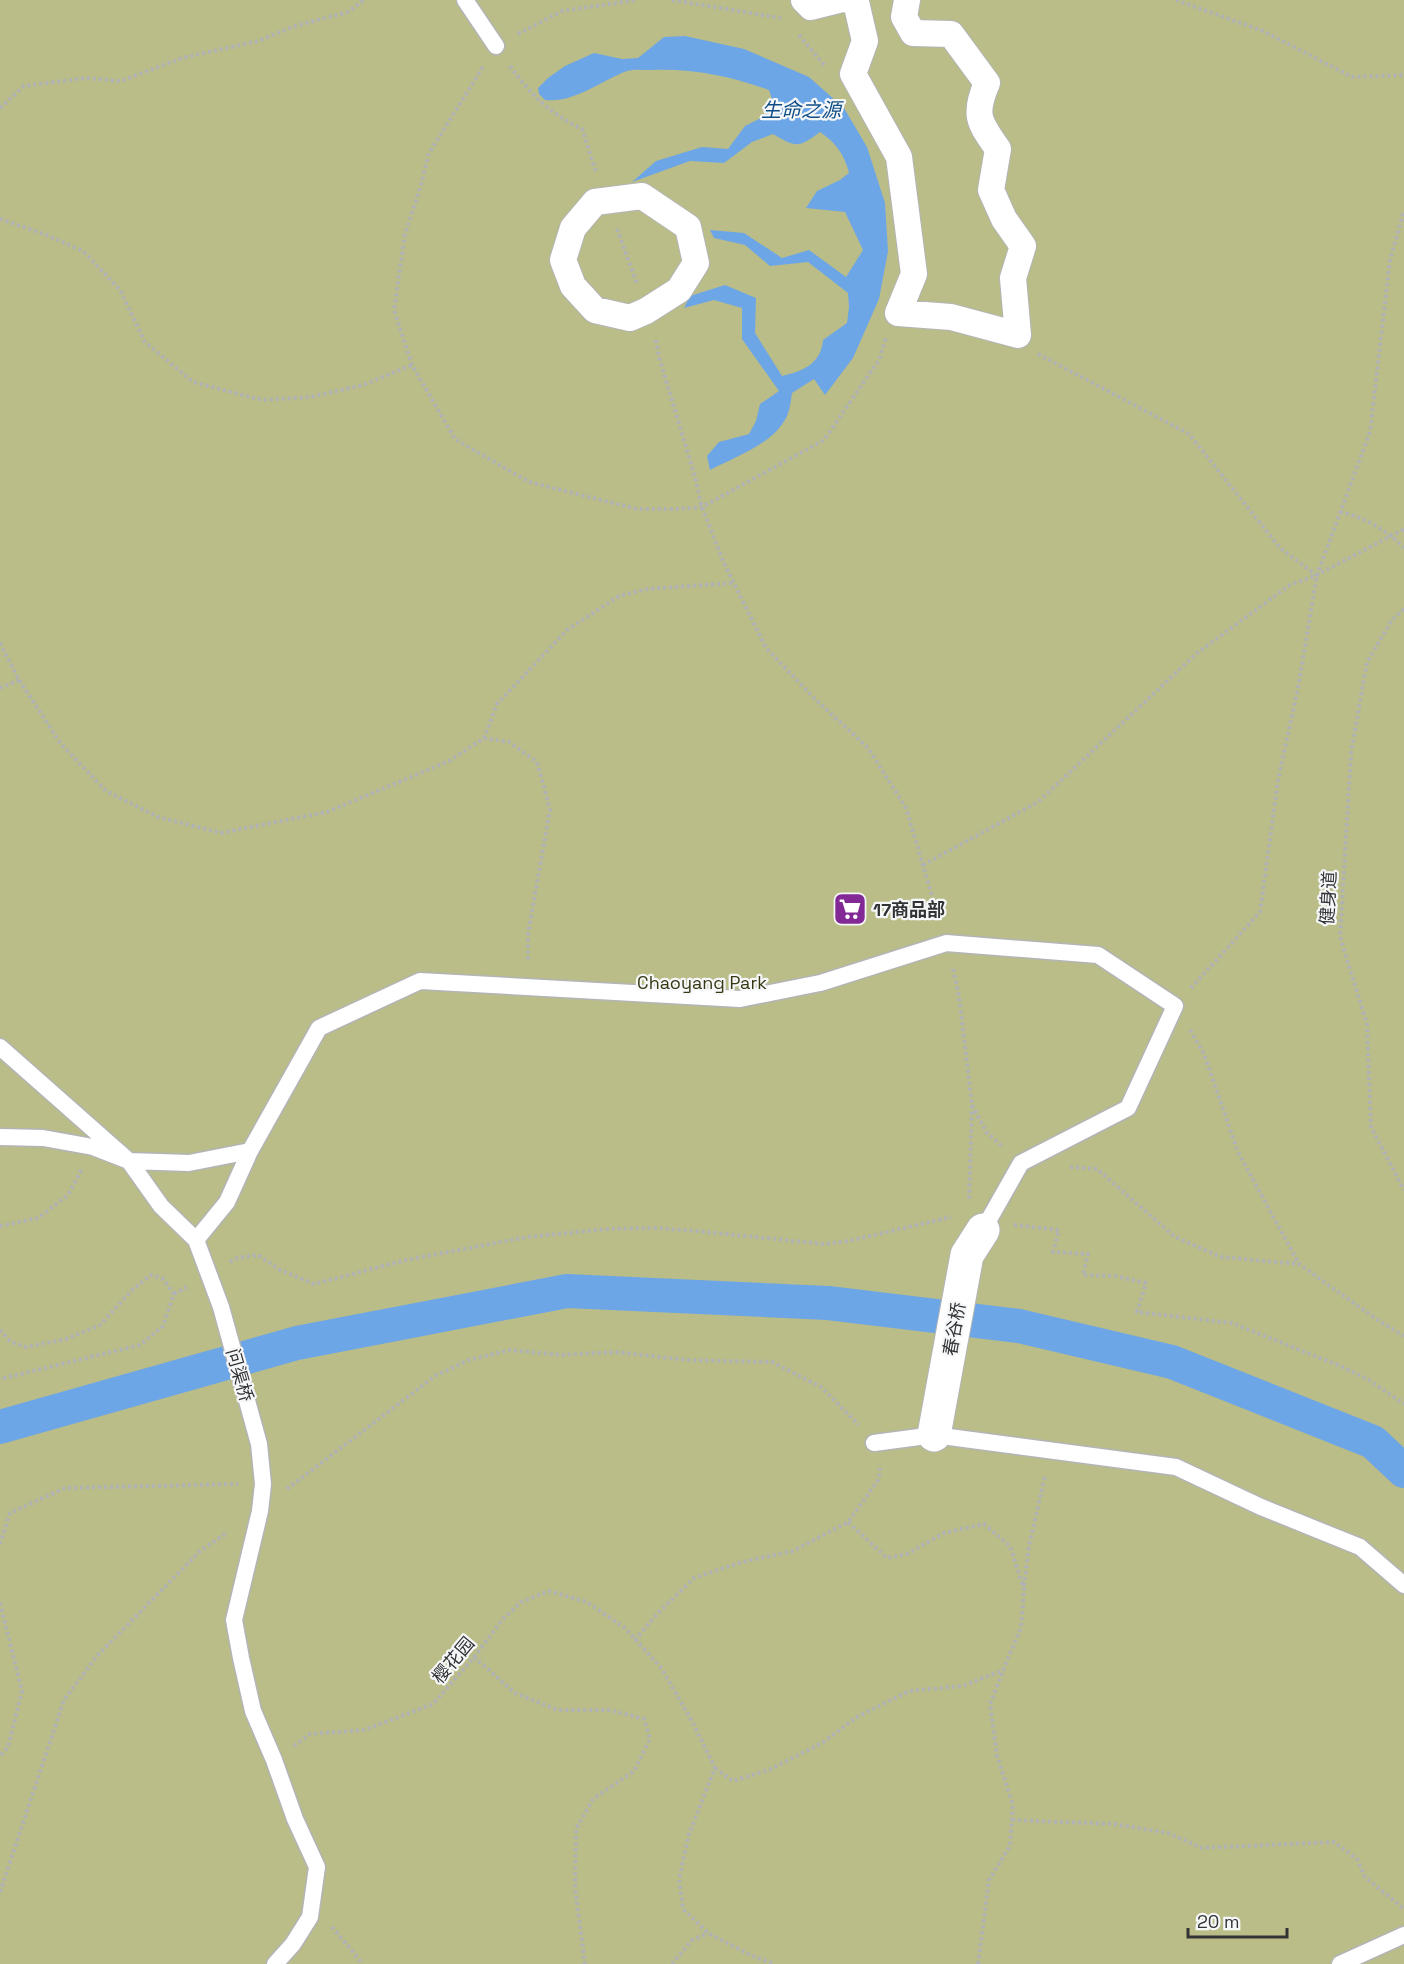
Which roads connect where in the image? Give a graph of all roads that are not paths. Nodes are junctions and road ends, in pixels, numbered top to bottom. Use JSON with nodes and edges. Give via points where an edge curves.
{"nodes":[{"id":1,"x":465,"y":0,"type":"edge"},
{"id":2,"x":804,"y":0,"type":"edge"},
{"id":3,"x":839,"y":0,"type":"edge"},
{"id":4,"x":848,"y":0,"type":"edge"},
{"id":5,"x":907,"y":0,"type":"edge"},
{"id":6,"x":496,"y":45,"type":"road end"},
{"id":7,"x":646,"y":310,"type":"joint"},
{"id":8,"x":0,"y":1047,"type":"edge"},
{"id":9,"x":0,"y":1137,"type":"edge"},
{"id":10,"x":250,"y":1152,"type":"junction"},
{"id":11,"x":129,"y":1161,"type":"junction"},
{"id":12,"x":976,"y":1231,"type":"joint"},
{"id":13,"x":196,"y":1240,"type":"junction"},
{"id":14,"x":934,"y":1435,"type":"junction"},
{"id":15,"x":874,"y":1443,"type":"road end"},
{"id":16,"x":1404,"y":1585,"type":"edge"},
{"id":17,"x":1404,"y":1935,"type":"edge"},
{"id":18,"x":275,"y":1964,"type":"edge"},
{"id":19,"x":1340,"y":1964,"type":"edge"}],
"edges":[{"from":1,"to":6,"type":"lane"},
{"from":2,"to":3,"type":"street","via":[[811,7]]},
{"from":4,"to":5,"type":"street","via":[[856,2],[865,41],[853,74],[899,157],[914,274],[898,314],[951,317],[1018,334],[1013,278],[1023,246],[1004,219],[991,190],[998,149],[982,126],[979,102],[987,84],[951,34],[913,33],[904,17]]},
{"from":7,"to":7,"type":"street","via":[[630,318],[595,310],[573,286],[563,260],[573,228],[595,202],[642,196],[688,227],[696,263],[679,290]]},
{"from":8,"to":11,"type":"lane"},
{"from":9,"to":11,"type":"lane","via":[[43,1138],[93,1147]]},
{"from":10,"to":11,"type":"lane","via":[[189,1162]]},
{"from":10,"to":12,"type":"lane","via":[[319,1028],[420,981],[740,999],[820,983],[946,943],[1098,955],[1175,1005],[1128,1108],[1021,1163]]},
{"from":10,"to":13,"type":"lane","via":[[228,1202]]},
{"from":11,"to":13,"type":"lane","via":[[161,1206]]},
{"from":12,"to":14,"type":"street","name":"春谷桥"},
{"from":13,"to":18,"type":"lane","name":"问渠桥","via":[[221,1307],[259,1444],[263,1484],[260,1511],[234,1620],[253,1711],[294,1819],[317,1867],[310,1917]]},
{"from":14,"to":15,"type":"lane"},
{"from":14,"to":16,"type":"lane","via":[[1176,1467],[1360,1547]]},
{"from":17,"to":19,"type":"lane"}]}
